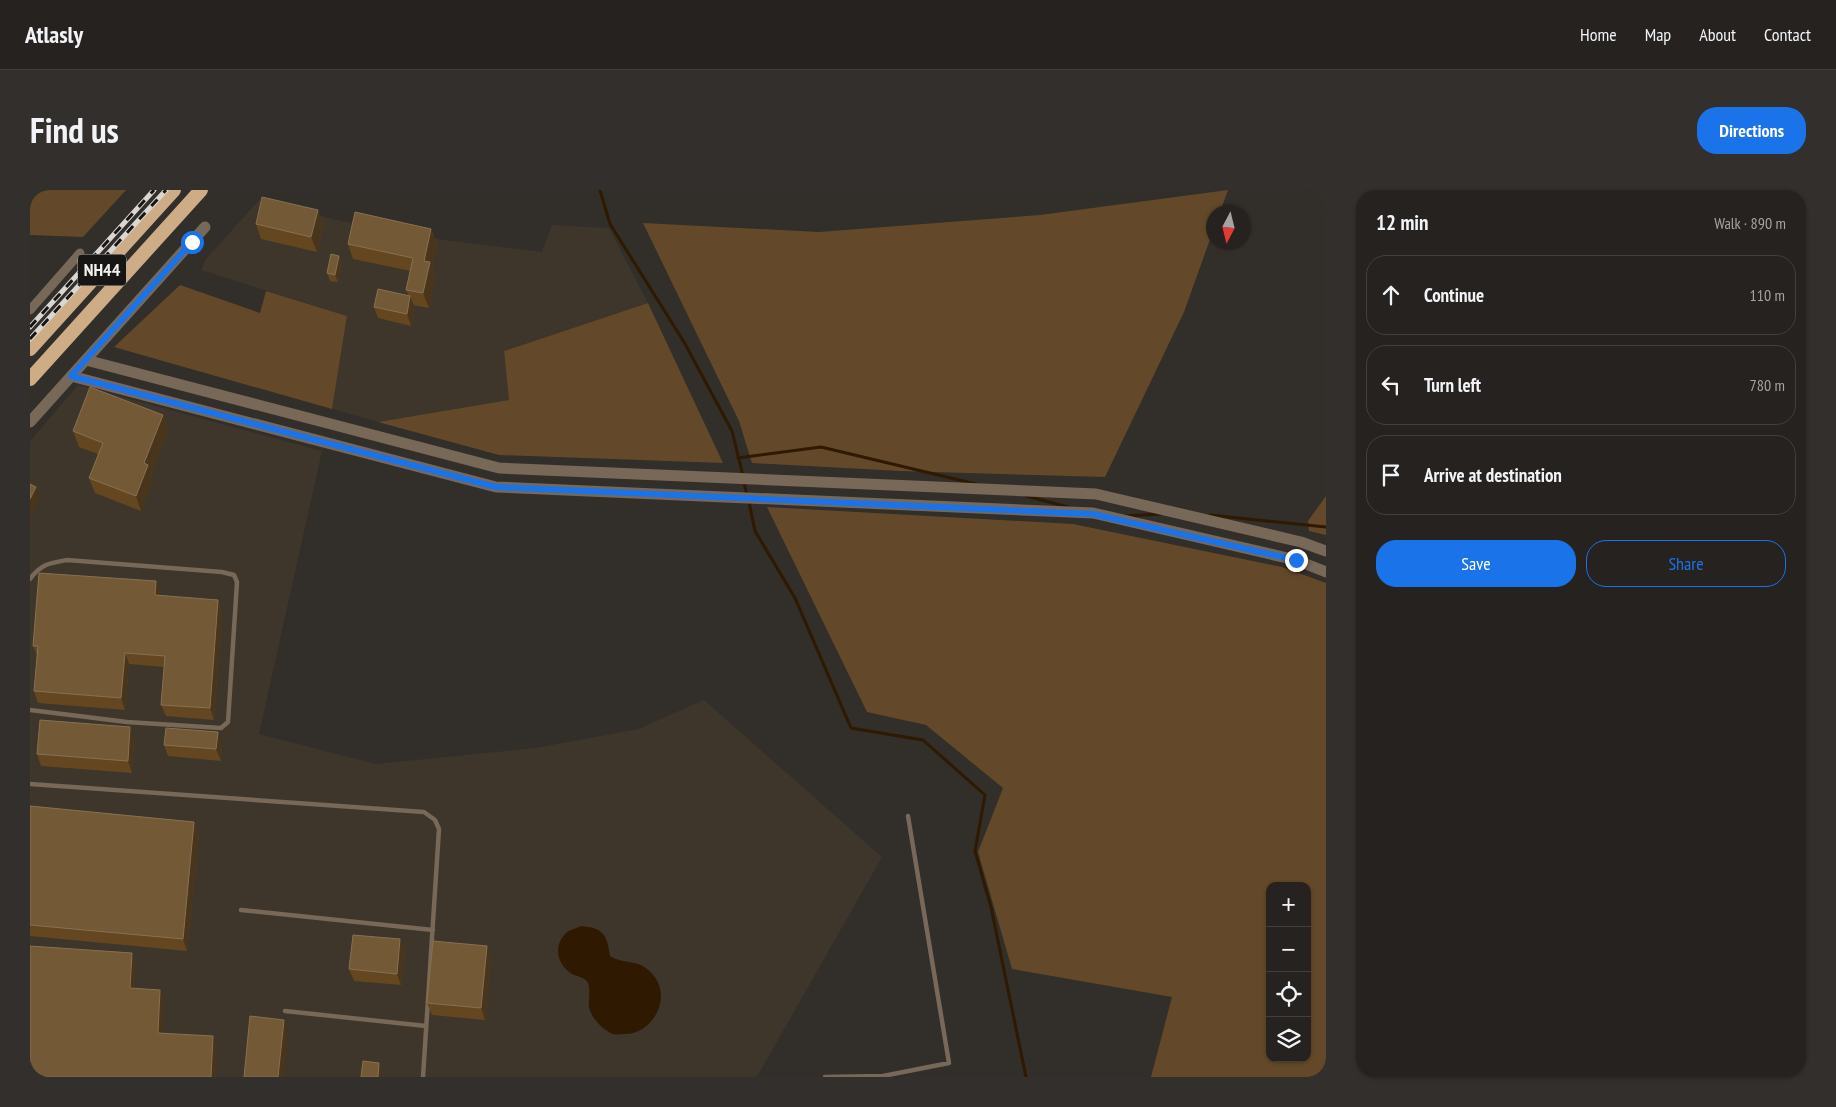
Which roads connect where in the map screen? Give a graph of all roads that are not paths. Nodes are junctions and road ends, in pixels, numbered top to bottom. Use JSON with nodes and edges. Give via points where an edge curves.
{"nodes":[{"id":1,"x":174,"y":190,"type":"edge"},
{"id":2,"x":201,"y":190,"type":"edge"},
{"id":3,"x":205,"y":227,"type":"dead end"},
{"id":4,"x":80,"y":253,"type":"dead end"},
{"id":5,"x":30,"y":310,"type":"edge"},
{"id":6,"x":30,"y":349,"type":"edge"},
{"id":7,"x":86,"y":360,"type":"junction"},
{"id":8,"x":71,"y":376,"type":"junction"},
{"id":9,"x":30,"y":379,"type":"edge"},
{"id":10,"x":30,"y":422,"type":"edge"},
{"id":11,"x":1326,"y":551,"type":"edge"},
{"id":12,"x":1326,"y":572,"type":"edge"},
{"id":13,"x":30,"y":579,"type":"edge"},
{"id":14,"x":30,"y":710,"type":"edge"},
{"id":15,"x":30,"y":784,"type":"edge"},
{"id":16,"x":908,"y":816,"type":"dead end"},
{"id":17,"x":241,"y":910,"type":"dead end"},
{"id":18,"x":433,"y":930,"type":"junction"},
{"id":19,"x":285,"y":1011,"type":"dead end"},
{"id":20,"x":426,"y":1026,"type":"junction"},
{"id":21,"x":423,"y":1077,"type":"edge"},
{"id":22,"x":826,"y":1077,"type":"edge"}],
"edges":[{"from":1,"to":6,"type":"highway","number":"NH44"},
{"from":2,"to":9,"type":"highway","number":"NH44"},
{"from":3,"to":7,"type":"street"},
{"from":4,"to":5,"type":"street"},
{"from":7,"to":8,"type":"street"},
{"from":7,"to":11,"type":"street","via":[[499,468],[1096,494],[1301,542]]},
{"from":8,"to":10,"type":"street"},
{"from":8,"to":12,"type":"street","via":[[496,487],[1093,514],[1296,560]]},
{"from":13,"to":14,"type":"lane","via":[[37,569],[50,562],[68,560],[222,572],[234,575],[237,582],[228,722],[222,728],[127,722]]},
{"from":15,"to":18,"type":"lane","via":[[424,812],[435,820],[440,829]]},
{"from":16,"to":22,"type":"lane","via":[[949,1063],[883,1076]]},
{"from":17,"to":18,"type":"lane"},
{"from":18,"to":20,"type":"lane"},
{"from":19,"to":20,"type":"lane"},
{"from":20,"to":21,"type":"lane"}]}
